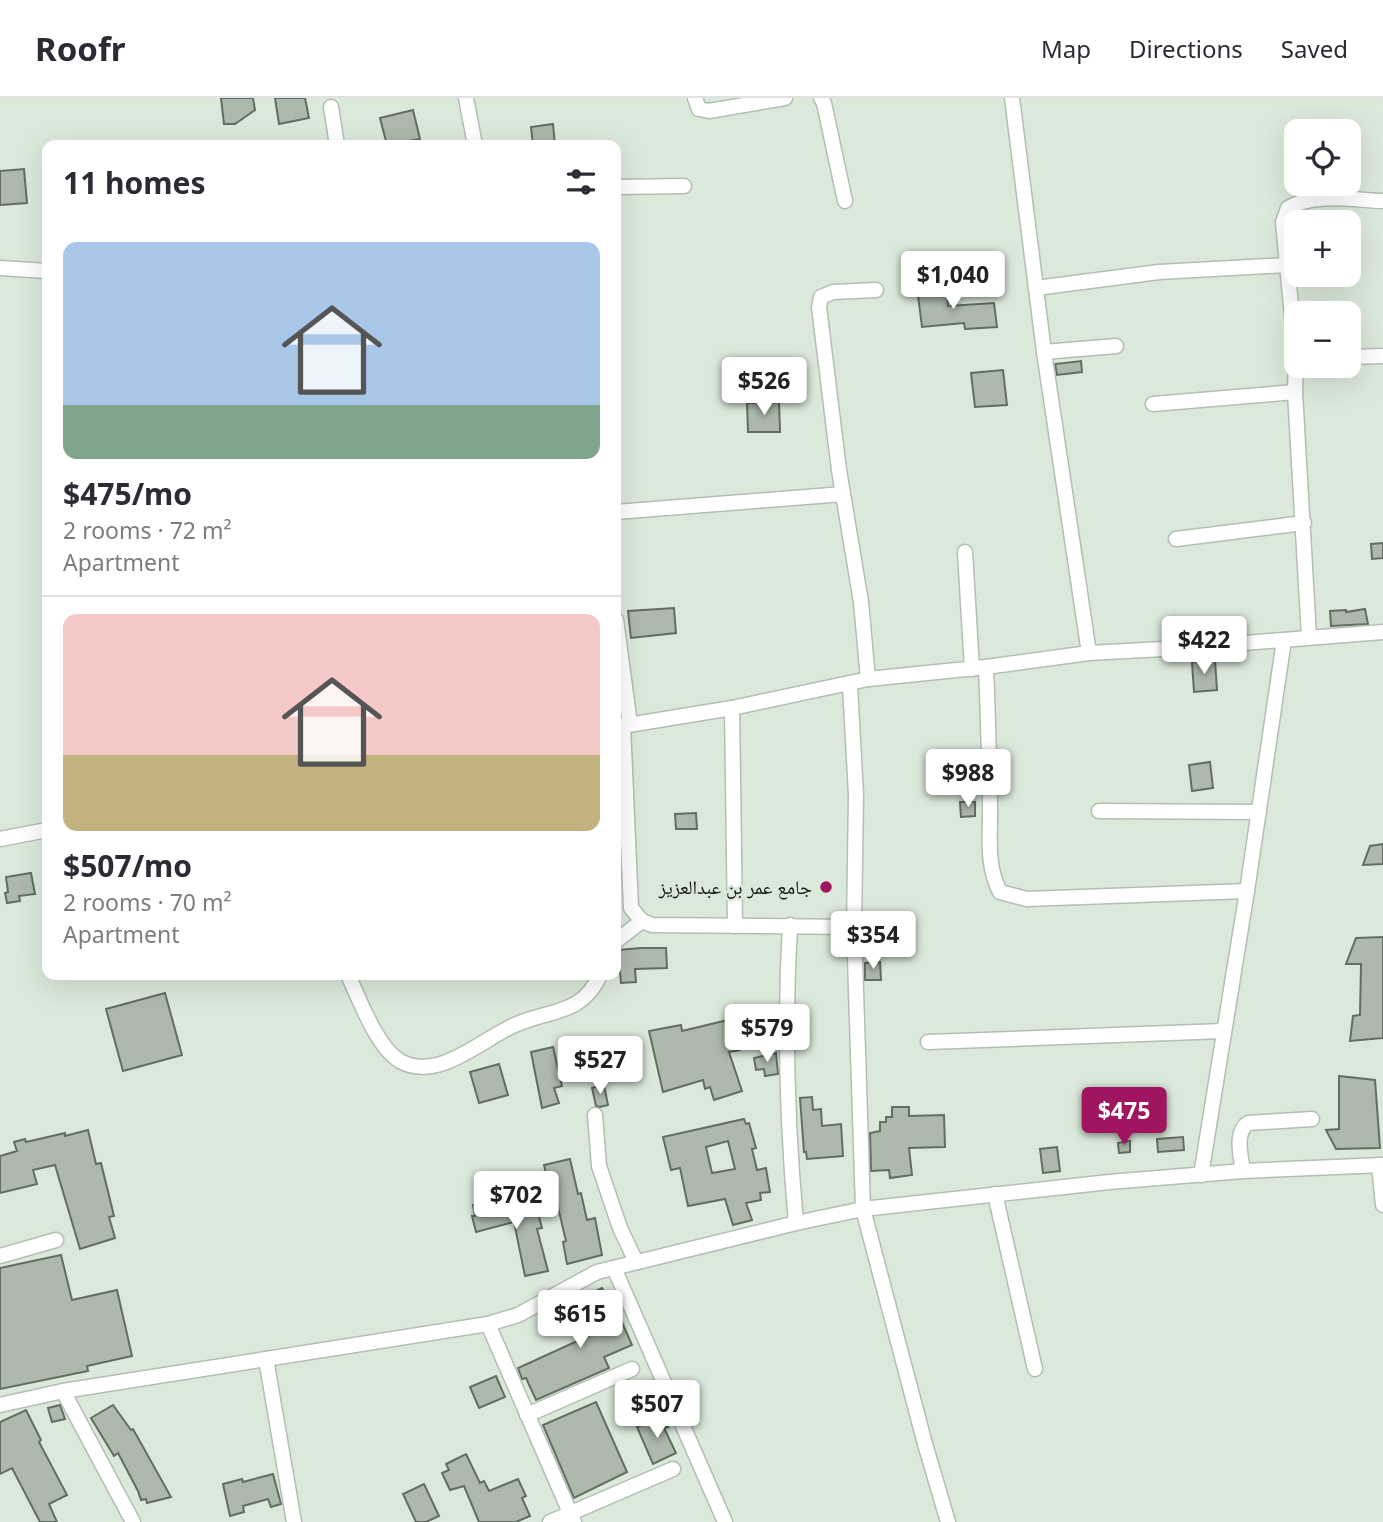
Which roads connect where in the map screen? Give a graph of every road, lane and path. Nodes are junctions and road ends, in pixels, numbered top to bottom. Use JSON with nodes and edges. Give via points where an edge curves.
{"nodes":[{"id":1,"x":466,"y":98,"type":"edge"},
{"id":2,"x":695,"y":98,"type":"edge"},
{"id":3,"x":785,"y":98,"type":"edge"},
{"id":4,"x":821,"y":98,"type":"edge"},
{"id":5,"x":1013,"y":98,"type":"edge"},
{"id":6,"x":331,"y":107,"type":"dead end"},
{"id":7,"x":336,"y":140,"type":"edge"},
{"id":8,"x":474,"y":140,"type":"edge"},
{"id":9,"x":684,"y":186,"type":"dead end"},
{"id":10,"x":621,"y":187,"type":"edge"},
{"id":11,"x":845,"y":201,"type":"dead end"},
{"id":12,"x":1383,"y":201,"type":"edge"},
{"id":13,"x":1287,"y":210,"type":"edge"},
{"id":14,"x":1284,"y":265,"type":"edge"},
{"id":15,"x":0,"y":268,"type":"edge"},
{"id":16,"x":42,"y":271,"type":"edge"},
{"id":17,"x":1036,"y":288,"type":"junction"},
{"id":18,"x":876,"y":290,"type":"dead end"},
{"id":19,"x":1116,"y":346,"type":"dead end"},
{"id":20,"x":1044,"y":352,"type":"junction"},
{"id":21,"x":1383,"y":356,"type":"edge"},
{"id":22,"x":1361,"y":357,"type":"edge"},
{"id":23,"x":1295,"y":378,"type":"edge"},
{"id":24,"x":1295,"y":392,"type":"junction"},
{"id":25,"x":1153,"y":404,"type":"dead end"},
{"id":26,"x":843,"y":494,"type":"junction"},
{"id":27,"x":621,"y":512,"type":"edge"},
{"id":28,"x":1304,"y":523,"type":"junction"},
{"id":29,"x":1176,"y":539,"type":"dead end"},
{"id":30,"x":965,"y":552,"type":"dead end"},
{"id":31,"x":1383,"y":632,"type":"edge"},
{"id":32,"x":1309,"y":637,"type":"junction"},
{"id":33,"x":1284,"y":640,"type":"junction"},
{"id":34,"x":1089,"y":653,"type":"junction"},
{"id":35,"x":979,"y":668,"type":"junction"},
{"id":36,"x":868,"y":679,"type":"junction"},
{"id":37,"x":849,"y":685,"type":"junction"},
{"id":38,"x":621,"y":696,"type":"edge"},
{"id":39,"x":732,"y":708,"type":"junction"},
{"id":40,"x":623,"y":725,"type":"edge"},
{"id":41,"x":1099,"y":811,"type":"dead end"},
{"id":42,"x":1258,"y":812,"type":"junction"},
{"id":43,"x":42,"y":831,"type":"edge"},
{"id":44,"x":0,"y":839,"type":"edge"},
{"id":45,"x":1247,"y":891,"type":"junction"},
{"id":46,"x":642,"y":921,"type":"junction"},
{"id":47,"x":790,"y":925,"type":"junction"},
{"id":48,"x":735,"y":926,"type":"junction"},
{"id":49,"x":854,"y":927,"type":"junction"},
{"id":50,"x":621,"y":938,"type":"edge"},
{"id":51,"x":350,"y":980,"type":"edge"},
{"id":52,"x":598,"y":980,"type":"edge"},
{"id":53,"x":1223,"y":1031,"type":"junction"},
{"id":54,"x":928,"y":1042,"type":"dead end"},
{"id":55,"x":594,"y":1115,"type":"dead end"},
{"id":56,"x":1312,"y":1119,"type":"dead end"},
{"id":57,"x":1381,"y":1165,"type":"edge"},
{"id":58,"x":1243,"y":1171,"type":"junction"},
{"id":59,"x":1201,"y":1175,"type":"junction"},
{"id":60,"x":995,"y":1194,"type":"junction"},
{"id":61,"x":1383,"y":1205,"type":"edge"},
{"id":62,"x":863,"y":1209,"type":"junction"},
{"id":63,"x":796,"y":1223,"type":"junction"},
{"id":64,"x":56,"y":1241,"type":"dead end"},
{"id":65,"x":0,"y":1256,"type":"edge"},
{"id":66,"x":636,"y":1262,"type":"junction"},
{"id":67,"x":614,"y":1268,"type":"junction"},
{"id":68,"x":488,"y":1324,"type":"junction"},
{"id":69,"x":266,"y":1359,"type":"junction"},
{"id":70,"x":632,"y":1369,"type":"dead end"},
{"id":71,"x":1035,"y":1369,"type":"dead end"},
{"id":72,"x":63,"y":1391,"type":"junction"},
{"id":73,"x":0,"y":1405,"type":"edge"},
{"id":74,"x":527,"y":1415,"type":"junction"},
{"id":75,"x":673,"y":1469,"type":"dead end"},
{"id":76,"x":572,"y":1517,"type":"edge"},
{"id":77,"x":134,"y":1522,"type":"edge"},
{"id":78,"x":294,"y":1522,"type":"edge"},
{"id":79,"x":550,"y":1522,"type":"edge"},
{"id":80,"x":725,"y":1522,"type":"edge"},
{"id":81,"x":948,"y":1522,"type":"edge"}],
"edges":[{"from":1,"to":8,"type":"street"},
{"from":2,"to":3,"type":"street","via":[[704,111]]},
{"from":4,"to":11,"type":"street"},
{"from":5,"to":17,"type":"street"},
{"from":6,"to":7,"type":"street"},
{"from":9,"to":10,"type":"street"},
{"from":12,"to":13,"type":"street","via":[[1313,199]]},
{"from":14,"to":17,"type":"street","via":[[1159,272]]},
{"from":15,"to":16,"type":"street"},
{"from":17,"to":20,"type":"street"},
{"from":18,"to":26,"type":"street","via":[[834,292],[821,297],[819,307]]},
{"from":19,"to":20,"type":"street"},
{"from":20,"to":34,"type":"street"},
{"from":21,"to":22,"type":"street"},
{"from":23,"to":24,"type":"street"},
{"from":24,"to":25,"type":"street"},
{"from":24,"to":28,"type":"street"},
{"from":26,"to":27,"type":"street"},
{"from":26,"to":36,"type":"street"},
{"from":28,"to":29,"type":"street"},
{"from":28,"to":32,"type":"street"},
{"from":30,"to":35,"type":"street"},
{"from":31,"to":32,"type":"street"},
{"from":32,"to":33,"type":"street"},
{"from":33,"to":34,"type":"street"},
{"from":33,"to":42,"type":"street"},
{"from":34,"to":35,"type":"street"},
{"from":35,"to":36,"type":"street"},
{"from":35,"to":45,"type":"street","via":[[990,811],[988,848],[1000,892],[1027,899]]},
{"from":36,"to":37,"type":"street"},
{"from":37,"to":39,"type":"street"},
{"from":37,"to":49,"type":"street","via":[[856,795]]},
{"from":38,"to":40,"type":"street"},
{"from":39,"to":40,"type":"street"},
{"from":39,"to":48,"type":"street"},
{"from":40,"to":46,"type":"street","via":[[631,908]]},
{"from":41,"to":42,"type":"street"},
{"from":42,"to":45,"type":"street"},
{"from":43,"to":44,"type":"street"},
{"from":45,"to":53,"type":"street"},
{"from":46,"to":48,"type":"street","via":[[683,927]]},
{"from":46,"to":50,"type":"street"},
{"from":47,"to":48,"type":"street"},
{"from":47,"to":49,"type":"street"},
{"from":47,"to":63,"type":"street","via":[[786,989],[789,1152]]},
{"from":49,"to":62,"type":"street"},
{"from":51,"to":52,"type":"street","via":[[387,1049],[399,1060],[423,1066],[460,1057],[514,1024],[567,1010]]},
{"from":53,"to":54,"type":"street"},
{"from":53,"to":59,"type":"street"},
{"from":55,"to":66,"type":"street","via":[[598,1166]]},
{"from":56,"to":58,"type":"street","via":[[1242,1127]]},
{"from":57,"to":58,"type":"street"},
{"from":57,"to":61,"type":"street"},
{"from":58,"to":59,"type":"street"},
{"from":59,"to":60,"type":"street"},
{"from":60,"to":62,"type":"street"},
{"from":60,"to":71,"type":"street"},
{"from":62,"to":63,"type":"street"},
{"from":62,"to":81,"type":"street"},
{"from":63,"to":66,"type":"street"},
{"from":64,"to":65,"type":"street"},
{"from":66,"to":67,"type":"street"},
{"from":67,"to":68,"type":"street","via":[[582,1279],[518,1315]]},
{"from":67,"to":80,"type":"street"},
{"from":68,"to":69,"type":"street"},
{"from":68,"to":74,"type":"street"},
{"from":69,"to":72,"type":"street"},
{"from":69,"to":78,"type":"street"},
{"from":70,"to":74,"type":"street"},
{"from":72,"to":73,"type":"street"},
{"from":72,"to":77,"type":"street"},
{"from":74,"to":76,"type":"street"},
{"from":75,"to":76,"type":"street"},
{"from":76,"to":79,"type":"street"}]}
